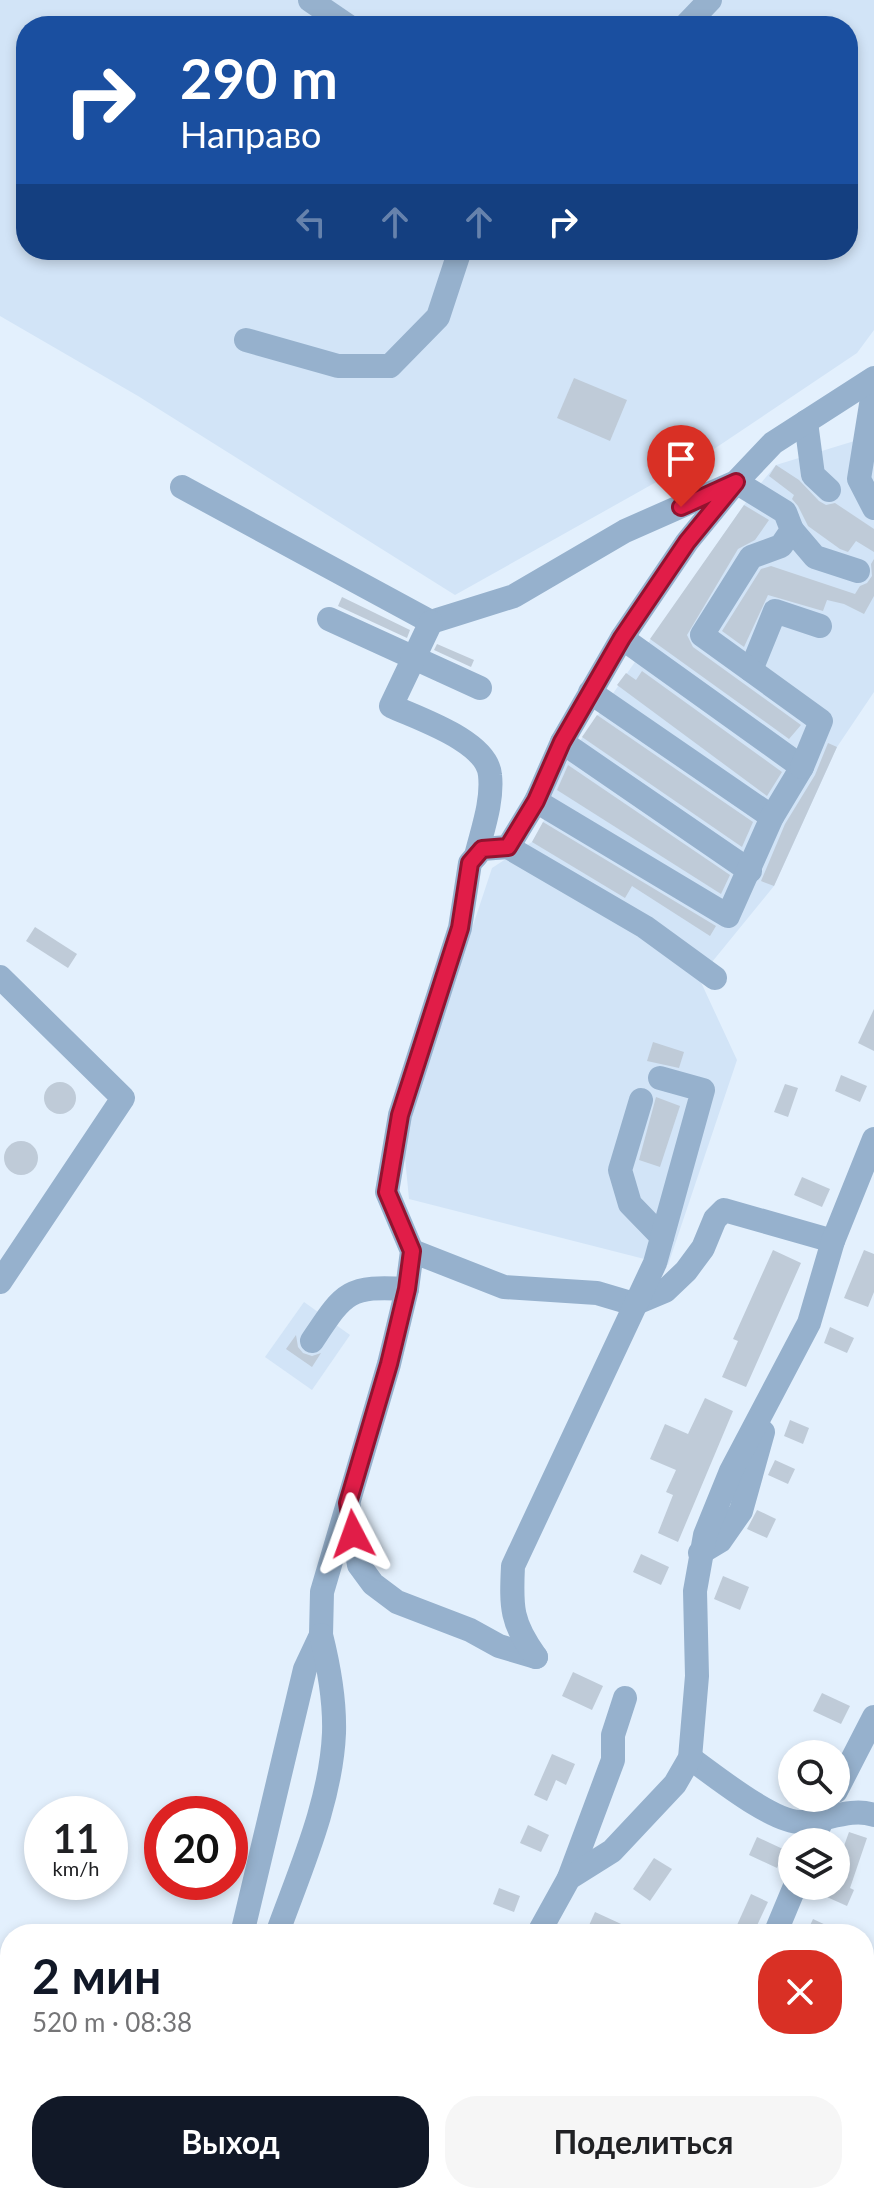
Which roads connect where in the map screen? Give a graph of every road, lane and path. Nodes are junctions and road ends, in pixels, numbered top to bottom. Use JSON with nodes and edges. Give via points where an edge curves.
{"nodes":[{"id":1,"x":310,"y":0,"type":"edge"},
{"id":2,"x":710,"y":0,"type":"edge"},
{"id":3,"x":333,"y":16,"type":"edge"},
{"id":4,"x":695,"y":16,"type":"edge"},
{"id":5,"x":457,"y":260,"type":"edge"},
{"id":6,"x":246,"y":340,"type":"dead end"},
{"id":7,"x":874,"y":378,"type":"edge"},
{"id":8,"x":874,"y":386,"type":"edge"},
{"id":9,"x":806,"y":422,"type":"junction"},
{"id":10,"x":736,"y":482,"type":"junction"},
{"id":11,"x":182,"y":487,"type":"dead end"},
{"id":12,"x":829,"y":490,"type":"dead end"},
{"id":13,"x":874,"y":508,"type":"edge"},
{"id":14,"x":792,"y":530,"type":"junction"},
{"id":15,"x":858,"y":571,"type":"dead end"},
{"id":16,"x":329,"y":619,"type":"dead end"},
{"id":17,"x":431,"y":622,"type":"junction"},
{"id":18,"x":820,"y":626,"type":"dead end"},
{"id":19,"x":622,"y":638,"type":"junction"},
{"id":20,"x":414,"y":658,"type":"junction"},
{"id":21,"x":751,"y":670,"type":"junction"},
{"id":22,"x":480,"y":688,"type":"dead end"},
{"id":23,"x":590,"y":692,"type":"junction"},
{"id":24,"x":562,"y":742,"type":"junction"},
{"id":25,"x":802,"y":767,"type":"junction"},
{"id":26,"x":536,"y":801,"type":"junction"},
{"id":27,"x":772,"y":817,"type":"junction"},
{"id":28,"x":508,"y":847,"type":"junction"},
{"id":29,"x":476,"y":856,"type":"junction"},
{"id":30,"x":750,"y":871,"type":"junction"},
{"id":31,"x":0,"y":977,"type":"edge"},
{"id":32,"x":715,"y":978,"type":"dead end"},
{"id":33,"x":660,"y":1078,"type":"dead end"},
{"id":34,"x":641,"y":1100,"type":"dead end"},
{"id":35,"x":874,"y":1139,"type":"edge"},
{"id":36,"x":851,"y":1200,"type":"junction"},
{"id":37,"x":874,"y":1209,"type":"edge"},
{"id":38,"x":662,"y":1237,"type":"junction"},
{"id":39,"x":833,"y":1241,"type":"junction"},
{"id":40,"x":412,"y":1251,"type":"junction"},
{"id":41,"x":0,"y":1282,"type":"edge"},
{"id":42,"x":407,"y":1289,"type":"junction"},
{"id":43,"x":634,"y":1304,"type":"junction"},
{"id":44,"x":312,"y":1341,"type":"dead end"},
{"id":45,"x":348,"y":1503,"type":"junction"},
{"id":46,"x":321,"y":1635,"type":"junction"},
{"id":47,"x":625,"y":1698,"type":"dead end"},
{"id":48,"x":874,"y":1717,"type":"edge"},
{"id":49,"x":690,"y":1758,"type":"junction"},
{"id":50,"x":850,"y":1764,"type":"edge"},
{"id":51,"x":850,"y":1810,"type":"edge"},
{"id":52,"x":820,"y":1812,"type":"edge"},
{"id":53,"x":874,"y":1815,"type":"edge"},
{"id":54,"x":569,"y":1878,"type":"junction"},
{"id":55,"x":789,"y":1900,"type":"edge"},
{"id":56,"x":244,"y":1924,"type":"edge"},
{"id":57,"x":281,"y":1924,"type":"edge"},
{"id":58,"x":544,"y":1924,"type":"edge"},
{"id":59,"x":779,"y":1924,"type":"edge"}],
"edges":[{"from":1,"to":3,"type":"street"},
{"from":2,"to":4,"type":"street"},
{"from":5,"to":6,"type":"street","via":[[438,317],[390,366],[338,366]]},
{"from":7,"to":9,"type":"street"},
{"from":8,"to":13,"type":"street","via":[[859,479]]},
{"from":9,"to":10,"type":"street","via":[[773,443]]},
{"from":9,"to":12,"type":"street","via":[[813,475]]},
{"from":10,"to":14,"type":"street","via":[[785,512]]},
{"from":10,"to":17,"type":"street","via":[[625,531],[514,596]]},
{"from":10,"to":19,"type":"street","via":[[687,542]]},
{"from":11,"to":17,"type":"street"},
{"from":14,"to":15,"type":"street","via":[[815,557]]},
{"from":14,"to":21,"type":"street","via":[[781,546],[751,557],[702,635]]},
{"from":16,"to":20,"type":"street"},
{"from":17,"to":20,"type":"street"},
{"from":18,"to":21,"type":"street","via":[[775,611]]},
{"from":19,"to":23,"type":"street"},
{"from":19,"to":25,"type":"street"},
{"from":20,"to":22,"type":"street"},
{"from":20,"to":29,"type":"street","via":[[391,706],[469,744],[482,755],[490,773]]},
{"from":21,"to":25,"type":"street","via":[[821,721]]},
{"from":23,"to":24,"type":"street"},
{"from":23,"to":27,"type":"street"},
{"from":24,"to":26,"type":"street"},
{"from":24,"to":30,"type":"street"},
{"from":25,"to":27,"type":"street"},
{"from":26,"to":28,"type":"street"},
{"from":26,"to":30,"type":"street","via":[[728,916]]},
{"from":27,"to":30,"type":"street"},
{"from":28,"to":29,"type":"street","via":[[482,849]]},
{"from":28,"to":32,"type":"street","via":[[645,927]]},
{"from":29,"to":40,"type":"street","via":[[470,863],[460,928],[400,1115],[387,1192]]},
{"from":31,"to":41,"type":"street","via":[[123,1098]]},
{"from":33,"to":38,"type":"street","via":[[703,1090]]},
{"from":34,"to":38,"type":"street","via":[[620,1170],[630,1204]]},
{"from":35,"to":36,"type":"street"},
{"from":36,"to":37,"type":"street"},
{"from":36,"to":39,"type":"street"},
{"from":38,"to":43,"type":"street"},
{"from":39,"to":43,"type":"street","via":[[724,1210],[686,1271],[665,1291]]},
{"from":39,"to":49,"type":"street","via":[[809,1323],[720,1494],[700,1553]]},
{"from":40,"to":42,"type":"street"},
{"from":40,"to":43,"type":"street","via":[[504,1287],[597,1293]]},
{"from":42,"to":44,"type":"street","via":[[373,1286],[343,1297]]},
{"from":42,"to":45,"type":"street"},
{"from":43,"to":45,"type":"street","via":[[513,1566],[511,1601],[519,1634],[536,1657],[397,1602],[373,1584],[359,1565]]},
{"from":45,"to":46,"type":"street","via":[[322,1592]]},
{"from":46,"to":56,"type":"street","via":[[305,1669]]},
{"from":46,"to":57,"type":"street","via":[[331,1679],[329,1775]]},
{"from":47,"to":54,"type":"street","via":[[613,1735],[613,1760]]},
{"from":48,"to":50,"type":"street"},
{"from":49,"to":52,"type":"street","via":[[787,1821],[801,1822]]},
{"from":49,"to":54,"type":"street","via":[[675,1784],[612,1851]]},
{"from":51,"to":53,"type":"street"},
{"from":54,"to":58,"type":"street"},
{"from":55,"to":59,"type":"street"}]}
